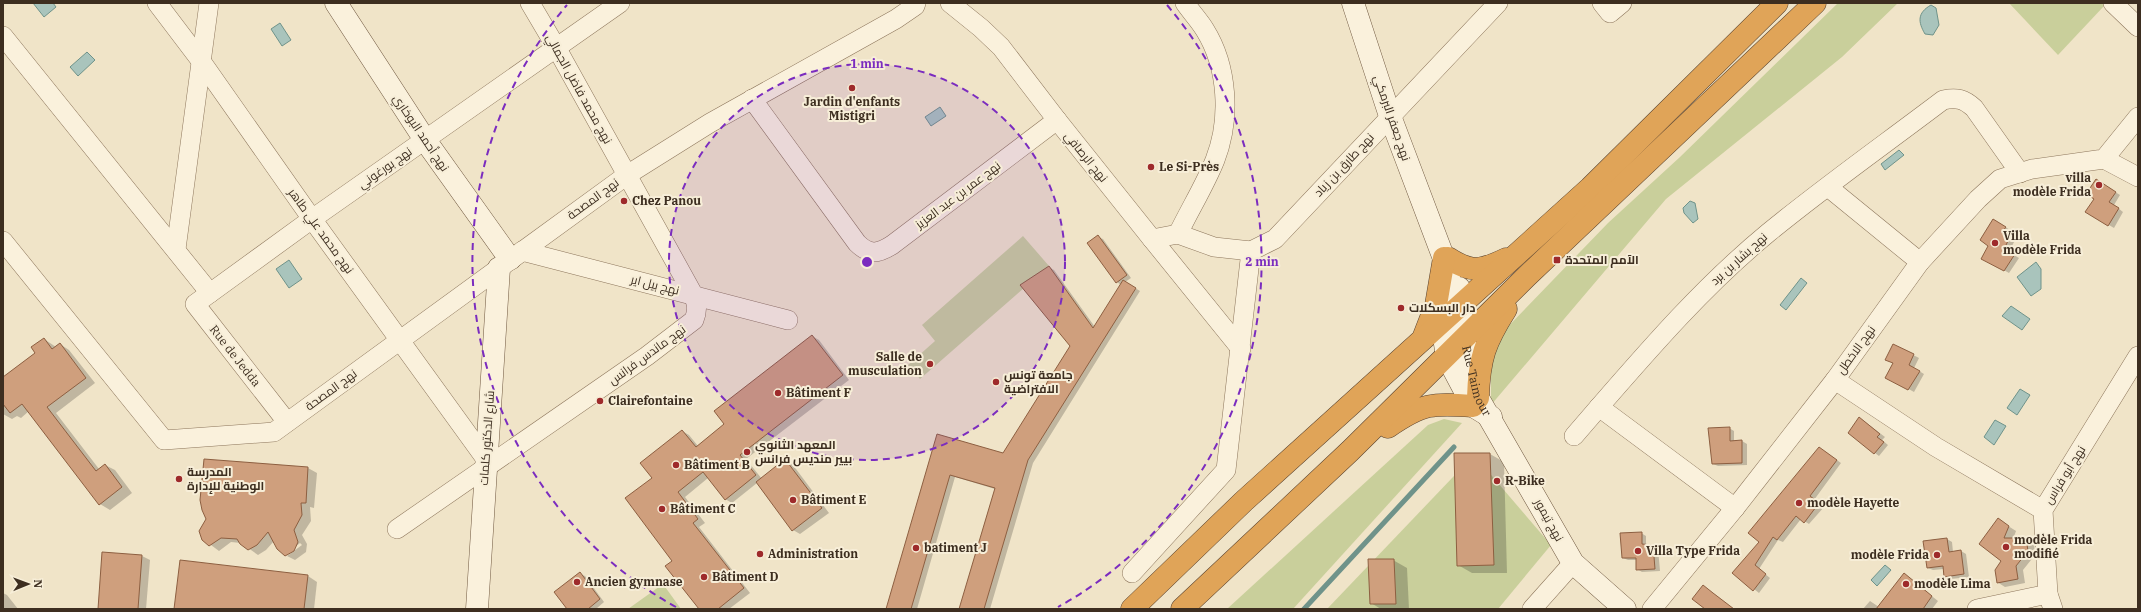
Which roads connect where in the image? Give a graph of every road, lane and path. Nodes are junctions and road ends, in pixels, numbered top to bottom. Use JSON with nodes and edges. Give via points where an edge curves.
{"nodes":[{"id":1,"x":157,"y":3,"type":"edge"},
{"id":2,"x":209,"y":3,"type":"edge"},
{"id":3,"x":336,"y":3,"type":"edge"},
{"id":4,"x":530,"y":3,"type":"edge"},
{"id":5,"x":620,"y":3,"type":"edge"},
{"id":6,"x":916,"y":3,"type":"edge"},
{"id":7,"x":950,"y":3,"type":"edge"},
{"id":8,"x":1185,"y":3,"type":"edge"},
{"id":9,"x":1354,"y":3,"type":"edge"},
{"id":10,"x":1602,"y":3,"type":"edge"},
{"id":11,"x":1622,"y":3,"type":"edge"},
{"id":12,"x":1777,"y":3,"type":"edge"},
{"id":13,"x":1815,"y":3,"type":"edge"},
{"id":14,"x":2113,"y":3,"type":"edge"},
{"id":15,"x":1496,"y":4,"type":"edge"},
{"id":16,"x":2138,"y":27,"type":"edge"},
{"id":17,"x":3,"y":36,"type":"edge"},
{"id":18,"x":556,"y":47,"type":"junction"},
{"id":19,"x":201,"y":61,"type":"junction"},
{"id":20,"x":752,"y":99,"type":"junction"},
{"id":21,"x":1390,"y":116,"type":"junction"},
{"id":22,"x":2138,"y":117,"type":"edge"},
{"id":23,"x":1057,"y":120,"type":"junction"},
{"id":24,"x":424,"y":140,"type":"junction"},
{"id":25,"x":2104,"y":159,"type":"junction"},
{"id":26,"x":2020,"y":173,"type":"junction"},
{"id":27,"x":627,"y":175,"type":"junction"},
{"id":28,"x":2138,"y":177,"type":"edge"},
{"id":29,"x":1828,"y":187,"type":"junction"},
{"id":30,"x":1590,"y":188,"type":"junction"},
{"id":31,"x":312,"y":219,"type":"junction"},
{"id":32,"x":1178,"y":234,"type":"junction"},
{"id":33,"x":1152,"y":239,"type":"junction"},
{"id":34,"x":3,"y":241,"type":"edge"},
{"id":35,"x":176,"y":250,"type":"junction"},
{"id":36,"x":1251,"y":250,"type":"junction"},
{"id":37,"x":1518,"y":253,"type":"junction"},
{"id":38,"x":1446,"y":258,"type":"junction"},
{"id":39,"x":510,"y":259,"type":"junction"},
{"id":40,"x":1920,"y":262,"type":"junction"},
{"id":41,"x":1526,"y":278,"type":"junction"},
{"id":42,"x":210,"y":293,"type":"junction"},
{"id":43,"x":693,"y":294,"type":"junction"},
{"id":44,"x":788,"y":320,"type":"dead end"},
{"id":45,"x":1454,"y":328,"type":"junction"},
{"id":46,"x":1422,"y":339,"type":"junction"},
{"id":47,"x":400,"y":340,"type":"junction"},
{"id":48,"x":1241,"y":349,"type":"junction"},
{"id":49,"x":2138,"y":356,"type":"edge"},
{"id":50,"x":1835,"y":380,"type":"junction"},
{"id":51,"x":1481,"y":407,"type":"junction"},
{"id":52,"x":1600,"y":407,"type":"junction"},
{"id":53,"x":287,"y":422,"type":"junction"},
{"id":54,"x":1574,"y":436,"type":"dead end"},
{"id":55,"x":1350,"y":451,"type":"junction"},
{"id":56,"x":485,"y":463,"type":"junction"},
{"id":57,"x":1297,"y":500,"type":"junction"},
{"id":58,"x":1735,"y":508,"type":"junction"},
{"id":59,"x":2043,"y":510,"type":"junction"},
{"id":60,"x":397,"y":529,"type":"dead end"},
{"id":61,"x":1573,"y":563,"type":"junction"},
{"id":62,"x":1132,"y":573,"type":"dead end"},
{"id":63,"x":2051,"y":601,"type":"edge"},
{"id":64,"x":477,"y":609,"type":"edge"},
{"id":65,"x":1132,"y":609,"type":"edge"},
{"id":66,"x":1182,"y":609,"type":"edge"},
{"id":67,"x":1532,"y":609,"type":"edge"},
{"id":68,"x":1625,"y":609,"type":"edge"},
{"id":69,"x":1652,"y":609,"type":"edge"},
{"id":70,"x":1977,"y":609,"type":"edge"}],
"edges":[{"from":1,"to":19,"type":"street","name":"نهج محمد علي طاهر"},
{"from":2,"to":19,"type":"street"},
{"from":3,"to":24,"type":"street","name":"نهج أحمد البوخاري"},
{"from":4,"to":18,"type":"street","name":"نهج محمد فاضل الجمالي"},
{"from":5,"to":18,"type":"street","name":"نهج بورغوني"},
{"from":6,"to":20,"type":"street","name":"نهج المصحة","via":[[896,19]]},
{"from":7,"to":23,"type":"street","name":"نهج الرصافي","via":[[1001,47]]},
{"from":8,"to":32,"type":"street","via":[[1205,30],[1218,57],[1225,87],[1224,122],[1215,159]]},
{"from":9,"to":21,"type":"street","name":"نهج جعفر البرمكي"},
{"from":10,"to":11,"type":"street","via":[[1610,13]]},
{"from":12,"to":30,"type":"highway"},
{"from":13,"to":41,"type":"highway"},
{"from":14,"to":16,"type":"street"},
{"from":15,"to":21,"type":"street","name":"نهج طارق بن زياد"},
{"from":17,"to":35,"type":"street"},
{"from":18,"to":24,"type":"street","name":"نهج بورغوني"},
{"from":18,"to":27,"type":"street","name":"نهج محمد فاضل الجمالي"},
{"from":19,"to":31,"type":"street","name":"نهج محمد علي طاهر"},
{"from":19,"to":35,"type":"street"},
{"from":20,"to":23,"type":"street","name":"نهج عمر بن عبد العزيز","via":[[857,243],[872,253],[882,251]]},
{"from":20,"to":27,"type":"street","name":"نهج المصحة"},
{"from":21,"to":36,"type":"street","name":"نهج طارق بن زياد","via":[[1275,239]]},
{"from":21,"to":38,"type":"street","name":"نهج جعفر البرمكي"},
{"from":22,"to":25,"type":"street"},
{"from":23,"to":33,"type":"street","name":"نهج الرصافي"},
{"from":24,"to":31,"type":"street","name":"نهج بورغوني"},
{"from":24,"to":39,"type":"street","name":"نهج أحمد البوخاري"},
{"from":25,"to":26,"type":"street","name":"نهج الاخطل"},
{"from":25,"to":28,"type":"street"},
{"from":26,"to":29,"type":"street","name":"نهج بشار بن برد","via":[[1974,108],[1966,100],[1954,98],[1943,100]]},
{"from":26,"to":40,"type":"street","name":"نهج الاخطل","via":[[2000,179]]},
{"from":27,"to":39,"type":"street","name":"نهج المصحة"},
{"from":27,"to":43,"type":"street","name":"نهج ماندس فرانس"},
{"from":29,"to":40,"type":"street"},
{"from":29,"to":52,"type":"street","name":"نهج بشار بن برد","via":[[1767,234],[1719,278],[1661,336]]},
{"from":30,"to":37,"type":"highway"},
{"from":30,"to":45,"type":"highway"},
{"from":31,"to":42,"type":"street","name":"نهج بورغوني"},
{"from":31,"to":47,"type":"street","name":"نهج محمد علي طاهر"},
{"from":32,"to":33,"type":"street"},
{"from":32,"to":36,"type":"street","via":[[1214,247]]},
{"from":33,"to":48,"type":"street","name":"نهج الرصافي"},
{"from":34,"to":53,"type":"street","name":"نهج المصحة","via":[[164,440],[274,432]]},
{"from":35,"to":42,"type":"street"},
{"from":36,"to":48,"type":"street"},
{"from":37,"to":38,"type":"highway","via":[[1492,266],[1474,269]]},
{"from":37,"to":45,"type":"highway"},
{"from":38,"to":45,"type":"street","name":"نهج جعفر البرمكي","via":[[1460,290]]},
{"from":38,"to":46,"type":"highway","via":[[1436,305]]},
{"from":39,"to":43,"type":"street","name":"نهج بيل اير"},
{"from":39,"to":47,"type":"street","name":"نهج المصحة"},
{"from":39,"to":56,"type":"street","name":"شارع الدكتور كلمات"},
{"from":40,"to":50,"type":"street","name":"نهج الاخطل"},
{"from":41,"to":45,"type":"highway"},
{"from":41,"to":51,"type":"highway","via":[[1493,328],[1482,352],[1479,371]]},
{"from":42,"to":53,"type":"street","name":"Rue de Jedda","via":[[195,304]]},
{"from":43,"to":44,"type":"street","name":"نهج بيل اير"},
{"from":43,"to":56,"type":"street","name":"نهج ماندس فرانس","via":[[697,305],[694,320],[647,356]]},
{"from":45,"to":46,"type":"highway"},
{"from":45,"to":51,"type":"street","name":"Rue Taimour"},
{"from":45,"to":55,"type":"highway"},
{"from":45,"to":57,"type":"highway","via":[[1437,351],[1318,472]]},
{"from":46,"to":65,"type":"highway","via":[[1244,501]]},
{"from":47,"to":53,"type":"street","name":"نهج المصحة"},
{"from":47,"to":56,"type":"street","name":"نهج محمد علي طاهر"},
{"from":48,"to":62,"type":"street","via":[[1226,470]]},
{"from":49,"to":59,"type":"street","name":"نهج أبو فراس"},
{"from":50,"to":58,"type":"street","name":"نهج الاخطل"},
{"from":50,"to":59,"type":"street","via":[[1936,447]]},
{"from":51,"to":55,"type":"highway","via":[[1444,404],[1426,406],[1406,415]]},
{"from":51,"to":61,"type":"street","name":"نهج تيمور"},
{"from":52,"to":54,"type":"street","name":"نهج بشار بن برد"},
{"from":52,"to":58,"type":"street"},
{"from":55,"to":57,"type":"highway"},
{"from":56,"to":60,"type":"street","name":"نهج ماندس فرانس"},
{"from":56,"to":64,"type":"street","name":"شارع الدكتور كلمات"},
{"from":57,"to":66,"type":"highway"},
{"from":58,"to":69,"type":"street","name":"نهج الاخطل"},
{"from":59,"to":63,"type":"street","name":"نهج أبو فراس"},
{"from":61,"to":67,"type":"street"},
{"from":61,"to":68,"type":"street","name":"نهج تيمور"},
{"from":63,"to":70,"type":"street"}]}
